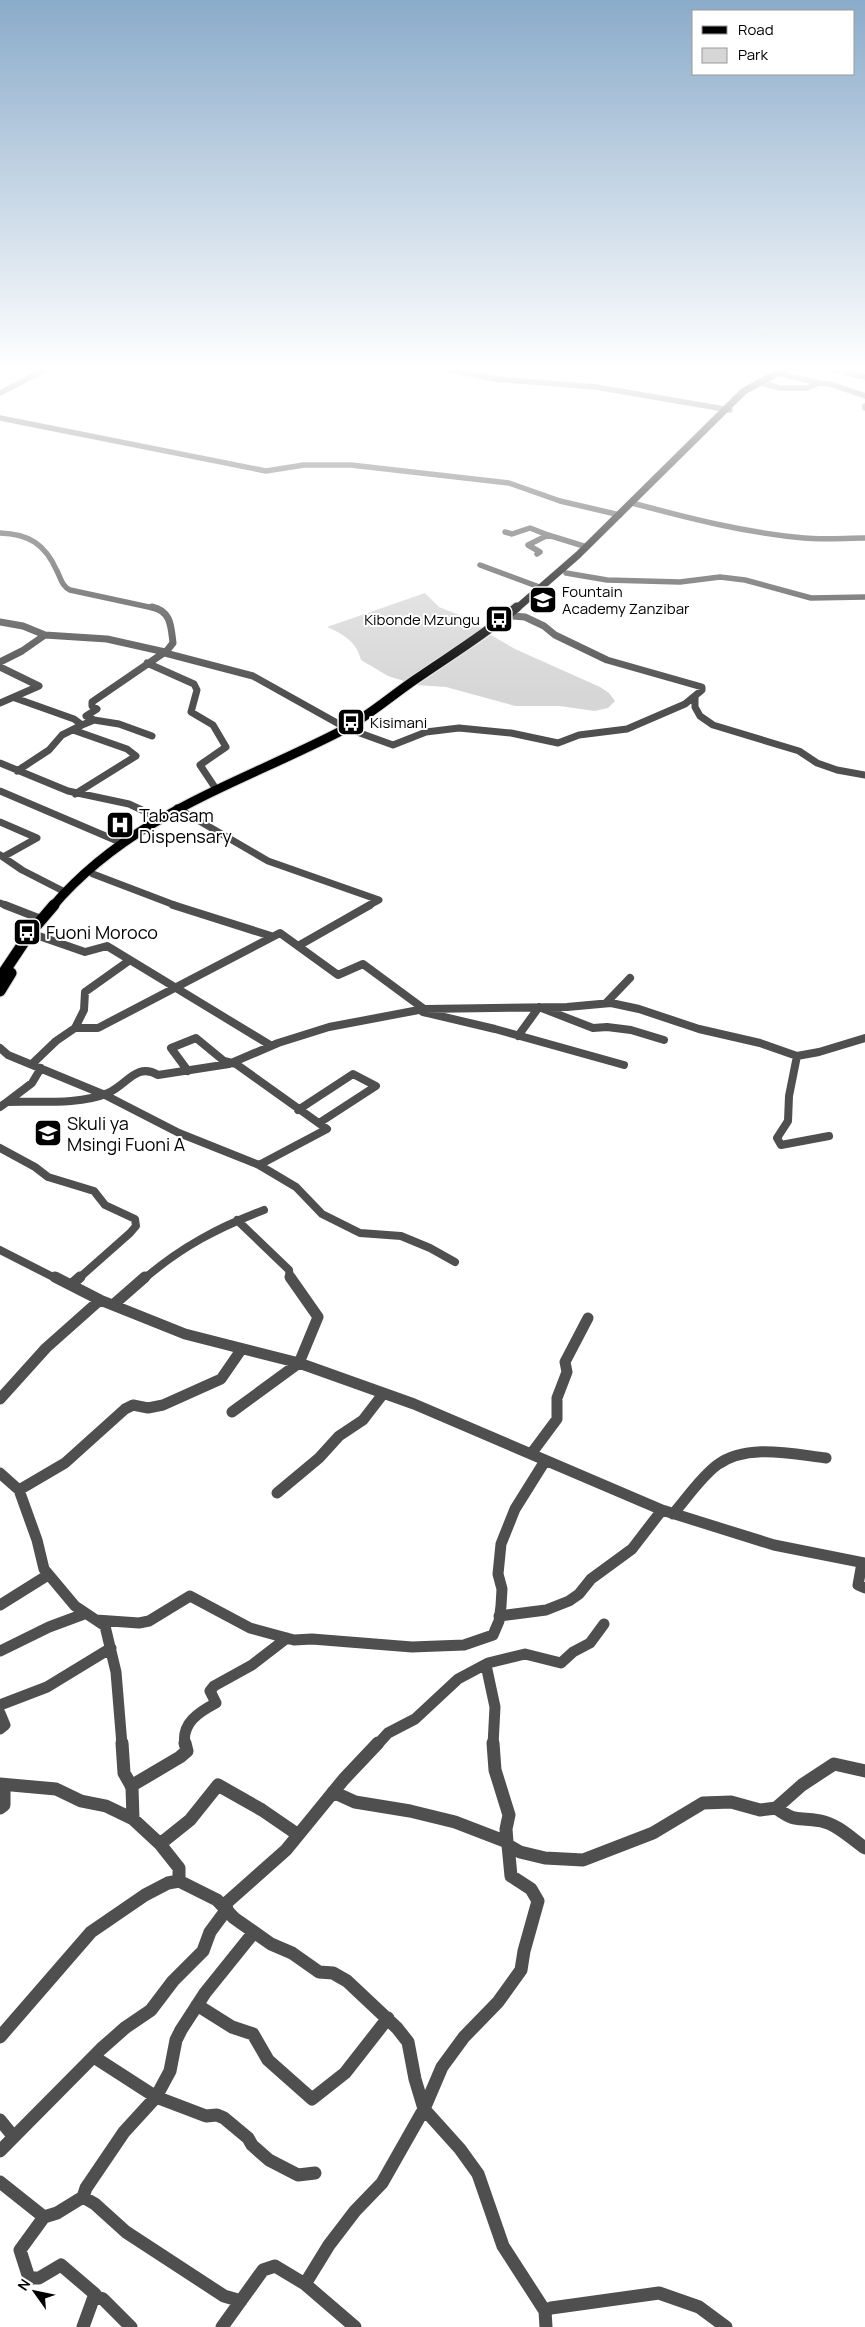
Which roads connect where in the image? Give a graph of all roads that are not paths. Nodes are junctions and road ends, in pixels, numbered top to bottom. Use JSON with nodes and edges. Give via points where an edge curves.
{"nodes":[{"id":1,"x":464,"y":479,"type":"edge"},
{"id":2,"x":660,"y":479,"type":"edge"},
{"id":3,"x":635,"y":504,"type":"junction"},
{"id":4,"x":620,"y":515,"type":"junction"},
{"id":5,"x":505,"y":532,"type":"dead end"},
{"id":6,"x":0,"y":533,"type":"edge"},
{"id":7,"x":548,"y":535,"type":"junction"},
{"id":8,"x":865,"y":538,"type":"edge"},
{"id":9,"x":587,"y":546,"type":"junction"},
{"id":10,"x":537,"y":554,"type":"dead end"},
{"id":11,"x":480,"y":565,"type":"dead end"},
{"id":12,"x":566,"y":573,"type":"junction"},
{"id":13,"x":542,"y":588,"type":"junction"},
{"id":14,"x":865,"y":597,"type":"edge"},
{"id":15,"x":513,"y":616,"type":"junction"},
{"id":16,"x":0,"y":622,"type":"edge"},
{"id":17,"x":490,"y":630,"type":"junction"},
{"id":18,"x":45,"y":635,"type":"junction"},
{"id":19,"x":165,"y":652,"type":"junction"},
{"id":20,"x":0,"y":662,"type":"edge"},
{"id":21,"x":148,"y":663,"type":"junction"},
{"id":22,"x":0,"y":667,"type":"edge"},
{"id":23,"x":15,"y":698,"type":"junction"},
{"id":24,"x":695,"y":698,"type":"junction"},
{"id":25,"x":0,"y":703,"type":"edge"},
{"id":26,"x":94,"y":720,"type":"junction"},
{"id":27,"x":82,"y":725,"type":"junction"},
{"id":28,"x":348,"y":729,"type":"junction"},
{"id":29,"x":73,"y":730,"type":"junction"},
{"id":30,"x":152,"y":736,"type":"dead end"},
{"id":31,"x":1,"y":765,"type":"edge"},
{"id":32,"x":17,"y":771,"type":"junction"},
{"id":33,"x":863,"y":773,"type":"edge"},
{"id":34,"x":865,"y":783,"type":"edge"},
{"id":35,"x":216,"y":790,"type":"junction"},
{"id":36,"x":0,"y":791,"type":"edge"},
{"id":37,"x":76,"y":794,"type":"junction"},
{"id":38,"x":179,"y":809,"type":"junction"},
{"id":39,"x":159,"y":818,"type":"junction"},
{"id":40,"x":0,"y":822,"type":"edge"},
{"id":41,"x":122,"y":843,"type":"junction"},
{"id":42,"x":2,"y":856,"type":"edge"},
{"id":43,"x":93,"y":874,"type":"junction"},
{"id":44,"x":65,"y":892,"type":"junction"},
{"id":45,"x":0,"y":903,"type":"edge"},
{"id":46,"x":41,"y":919,"type":"junction"},
{"id":47,"x":36,"y":934,"type":"junction"},
{"id":48,"x":271,"y":936,"type":"junction"},
{"id":49,"x":298,"y":946,"type":"junction"},
{"id":50,"x":130,"y":960,"type":"junction"},
{"id":51,"x":0,"y":978,"type":"edge"},
{"id":52,"x":630,"y":978,"type":"dead end"},
{"id":53,"x":175,"y":986,"type":"junction"},
{"id":54,"x":0,"y":990,"type":"edge"},
{"id":55,"x":606,"y":1003,"type":"junction"},
{"id":56,"x":539,"y":1007,"type":"junction"},
{"id":57,"x":481,"y":1008,"type":"junction"},
{"id":58,"x":424,"y":1010,"type":"junction"},
{"id":59,"x":469,"y":1024,"type":"junction"},
{"id":60,"x":75,"y":1028,"type":"junction"},
{"id":61,"x":518,"y":1036,"type":"junction"},
{"id":62,"x":865,"y":1038,"type":"edge"},
{"id":63,"x":664,"y":1040,"type":"dead end"},
{"id":64,"x":270,"y":1045,"type":"junction"},
{"id":65,"x":0,"y":1048,"type":"edge"},
{"id":66,"x":797,"y":1056,"type":"junction"},
{"id":67,"x":229,"y":1064,"type":"junction"},
{"id":68,"x":624,"y":1065,"type":"dead end"},
{"id":69,"x":36,"y":1066,"type":"junction"},
{"id":70,"x":188,"y":1071,"type":"junction"},
{"id":71,"x":104,"y":1095,"type":"junction"},
{"id":72,"x":3,"y":1104,"type":"edge"},
{"id":73,"x":298,"y":1110,"type":"junction"},
{"id":74,"x":319,"y":1122,"type":"junction"},
{"id":75,"x":829,"y":1136,"type":"dead end"},
{"id":76,"x":0,"y":1148,"type":"edge"},
{"id":77,"x":259,"y":1165,"type":"junction"},
{"id":78,"x":264,"y":1210,"type":"dead end"},
{"id":79,"x":238,"y":1220,"type":"junction"},
{"id":80,"x":0,"y":1250,"type":"edge"},
{"id":81,"x":455,"y":1262,"type":"dead end"},
{"id":82,"x":71,"y":1285,"type":"junction"},
{"id":83,"x":100,"y":1300,"type":"junction"},
{"id":84,"x":113,"y":1305,"type":"junction"},
{"id":85,"x":588,"y":1318,"type":"dead end"},
{"id":86,"x":241,"y":1350,"type":"junction"},
{"id":87,"x":299,"y":1364,"type":"junction"},
{"id":88,"x":383,"y":1394,"type":"junction"},
{"id":89,"x":0,"y":1399,"type":"edge"},
{"id":90,"x":232,"y":1412,"type":"dead end"},
{"id":91,"x":531,"y":1454,"type":"junction"},
{"id":92,"x":826,"y":1458,"type":"dead end"},
{"id":93,"x":544,"y":1461,"type":"junction"},
{"id":94,"x":0,"y":1473,"type":"edge"},
{"id":95,"x":20,"y":1490,"type":"junction"},
{"id":96,"x":278,"y":1493,"type":"dead end"},
{"id":97,"x":662,"y":1510,"type":"junction"},
{"id":98,"x":673,"y":1514,"type":"junction"},
{"id":99,"x":863,"y":1563,"type":"edge"},
{"id":100,"x":48,"y":1575,"type":"junction"},
{"id":101,"x":865,"y":1588,"type":"edge"},
{"id":102,"x":0,"y":1606,"type":"edge"},
{"id":103,"x":84,"y":1614,"type":"junction"},
{"id":104,"x":499,"y":1616,"type":"junction"},
{"id":105,"x":96,"y":1620,"type":"junction"},
{"id":106,"x":604,"y":1624,"type":"dead end"},
{"id":107,"x":287,"y":1638,"type":"junction"},
{"id":108,"x":110,"y":1648,"type":"junction"},
{"id":109,"x":0,"y":1651,"type":"edge"},
{"id":110,"x":486,"y":1665,"type":"junction"},
{"id":111,"x":0,"y":1705,"type":"edge"},
{"id":112,"x":0,"y":1713,"type":"edge"},
{"id":113,"x":0,"y":1729,"type":"edge"},
{"id":114,"x":865,"y":1771,"type":"edge"},
{"id":115,"x":2,"y":1785,"type":"edge"},
{"id":116,"x":131,"y":1786,"type":"junction"},
{"id":117,"x":333,"y":1792,"type":"junction"},
{"id":118,"x":0,"y":1808,"type":"edge"},
{"id":119,"x":776,"y":1808,"type":"junction"},
{"id":120,"x":133,"y":1819,"type":"junction"},
{"id":121,"x":297,"y":1834,"type":"junction"},
{"id":122,"x":507,"y":1843,"type":"junction"},
{"id":123,"x":160,"y":1844,"type":"junction"},
{"id":124,"x":865,"y":1848,"type":"edge"},
{"id":125,"x":179,"y":1881,"type":"junction"},
{"id":126,"x":226,"y":1907,"type":"junction"},
{"id":127,"x":254,"y":1932,"type":"junction"},
{"id":128,"x":197,"y":2005,"type":"junction"},
{"id":129,"x":388,"y":2018,"type":"junction"},
{"id":130,"x":2,"y":2029,"type":"edge"},
{"id":131,"x":94,"y":2057,"type":"junction"},
{"id":132,"x":156,"y":2097,"type":"junction"},
{"id":133,"x":424,"y":2109,"type":"junction"},
{"id":134,"x":0,"y":2120,"type":"edge"},
{"id":135,"x":13,"y":2136,"type":"junction"},
{"id":136,"x":0,"y":2151,"type":"edge"},
{"id":137,"x":315,"y":2173,"type":"dead end"},
{"id":138,"x":0,"y":2182,"type":"edge"},
{"id":139,"x":83,"y":2197,"type":"junction"},
{"id":140,"x":44,"y":2217,"type":"junction"},
{"id":141,"x":305,"y":2284,"type":"junction"},
{"id":142,"x":94,"y":2296,"type":"junction"},
{"id":143,"x":241,"y":2301,"type":"junction"},
{"id":144,"x":545,"y":2311,"type":"junction"},
{"id":145,"x":84,"y":2327,"type":"edge"},
{"id":146,"x":130,"y":2327,"type":"edge"},
{"id":147,"x":222,"y":2327,"type":"edge"},
{"id":148,"x":354,"y":2327,"type":"edge"},
{"id":149,"x":546,"y":2327,"type":"edge"},
{"id":150,"x":726,"y":2327,"type":"edge"}],
"edges":[{"from":1,"to":4,"type":"street","via":[[509,484],[560,501]]},
{"from":2,"to":3,"type":"main road"},
{"from":3,"to":4,"type":"main road"},
{"from":3,"to":8,"type":"street","via":[[698,521],[769,533],[805,538]]},
{"from":3,"to":12,"type":"main road"},
{"from":4,"to":9,"type":"main road"},
{"from":5,"to":7,"type":"street","via":[[512,534],[530,528]]},
{"from":6,"to":19,"type":"street","via":[[24,535],[36,540],[52,559],[61,582],[70,590],[163,612],[171,621],[174,640]]},
{"from":7,"to":9,"type":"street"},
{"from":7,"to":10,"type":"street","via":[[528,545],[540,552]]},
{"from":9,"to":13,"type":"main road"},
{"from":11,"to":13,"type":"street"},
{"from":12,"to":14,"type":"street","via":[[607,580],[680,582],[720,577],[745,580],[811,598]]},
{"from":12,"to":15,"type":"main road"},
{"from":13,"to":17,"type":"main road"},
{"from":15,"to":17,"type":"main road"},
{"from":15,"to":24,"type":"street","via":[[532,620],[555,635],[608,660],[702,687]]},
{"from":16,"to":18,"type":"street","via":[[23,626]]},
{"from":17,"to":28,"type":"main road"},
{"from":18,"to":19,"type":"street","via":[[108,640]]},
{"from":18,"to":20,"type":"street"},
{"from":19,"to":21,"type":"street"},
{"from":19,"to":28,"type":"street","via":[[253,676]]},
{"from":21,"to":26,"type":"street","via":[[92,702],[97,709],[86,716]]},
{"from":21,"to":35,"type":"street","via":[[194,684],[197,690],[191,712],[208,720],[221,734],[226,747],[200,765],[206,769]]},
{"from":22,"to":23,"type":"street","via":[[38,686]]},
{"from":23,"to":25,"type":"street"},
{"from":23,"to":27,"type":"street","via":[[74,719]]},
{"from":24,"to":28,"type":"street","via":[[627,729],[579,735],[558,743],[510,733],[459,728],[426,732],[393,745]]},
{"from":24,"to":33,"type":"street","via":[[694,707],[713,725],[798,751],[817,762]]},
{"from":26,"to":27,"type":"street"},
{"from":26,"to":30,"type":"street","via":[[119,724]]},
{"from":27,"to":29,"type":"street"},
{"from":28,"to":35,"type":"main road"},
{"from":28,"to":38,"type":"main road"},
{"from":29,"to":32,"type":"street"},
{"from":29,"to":37,"type":"street","via":[[136,756]]},
{"from":31,"to":32,"type":"street"},
{"from":32,"to":37,"type":"street"},
{"from":33,"to":34,"type":"street"},
{"from":35,"to":38,"type":"main road"},
{"from":36,"to":41,"type":"street"},
{"from":37,"to":39,"type":"street","via":[[137,806],[148,816]]},
{"from":38,"to":39,"type":"main road"},
{"from":38,"to":43,"type":"main road"},
{"from":38,"to":49,"type":"street","via":[[268,861],[379,900]]},
{"from":39,"to":41,"type":"main road"},
{"from":40,"to":42,"type":"street","via":[[37,838]]},
{"from":41,"to":44,"type":"main road"},
{"from":42,"to":44,"type":"street"},
{"from":43,"to":47,"type":"main road"},
{"from":43,"to":48,"type":"street","via":[[158,900]]},
{"from":44,"to":46,"type":"main road"},
{"from":45,"to":46,"type":"street"},
{"from":46,"to":51,"type":"main road"},
{"from":47,"to":50,"type":"street","via":[[85,952],[107,946]]},
{"from":47,"to":54,"type":"main road"},
{"from":48,"to":49,"type":"street","via":[[280,933]]},
{"from":48,"to":53,"type":"street"},
{"from":49,"to":58,"type":"street","via":[[338,975],[363,964]]},
{"from":50,"to":53,"type":"street"},
{"from":50,"to":60,"type":"street","via":[[85,992],[84,1010]]},
{"from":52,"to":55,"type":"street"},
{"from":53,"to":60,"type":"street","via":[[98,1028]]},
{"from":53,"to":64,"type":"street"},
{"from":55,"to":56,"type":"street"},
{"from":55,"to":66,"type":"street","via":[[639,1009]]},
{"from":56,"to":57,"type":"street"},
{"from":56,"to":61,"type":"street"},
{"from":56,"to":63,"type":"street","via":[[594,1028],[631,1030]]},
{"from":57,"to":58,"type":"street"},
{"from":57,"to":59,"type":"street"},
{"from":58,"to":59,"type":"street"},
{"from":58,"to":64,"type":"street","via":[[329,1027]]},
{"from":59,"to":61,"type":"street"},
{"from":60,"to":69,"type":"street","via":[[56,1041]]},
{"from":61,"to":68,"type":"street"},
{"from":62,"to":66,"type":"street"},
{"from":64,"to":67,"type":"street"},
{"from":65,"to":69,"type":"street","via":[[8,1055]]},
{"from":66,"to":75,"type":"street","via":[[788,1121],[777,1138],[781,1145]]},
{"from":67,"to":70,"type":"street"},
{"from":67,"to":70,"type":"street","via":[[196,1038],[171,1048]]},
{"from":67,"to":73,"type":"street","via":[[236,1064]]},
{"from":69,"to":71,"type":"street"},
{"from":69,"to":72,"type":"street","via":[[32,1083]]},
{"from":70,"to":71,"type":"street","via":[[158,1075],[143,1069]]},
{"from":71,"to":72,"type":"street"},
{"from":71,"to":77,"type":"street","via":[[179,1133]]},
{"from":73,"to":74,"type":"street"},
{"from":73,"to":74,"type":"street","via":[[353,1074],[376,1086]]},
{"from":74,"to":77,"type":"street","via":[[327,1129]]},
{"from":76,"to":82,"type":"street","via":[[48,1177],[94,1191],[105,1205],[135,1219],[136,1226],[130,1233]]},
{"from":77,"to":81,"type":"street","via":[[296,1186],[322,1214],[360,1232],[401,1236]]},
{"from":78,"to":79,"type":"street"},
{"from":79,"to":84,"type":"street","via":[[222,1226],[160,1264]]},
{"from":79,"to":87,"type":"street","via":[[289,1270],[290,1280],[318,1317]]},
{"from":80,"to":82,"type":"street"},
{"from":82,"to":83,"type":"street"},
{"from":83,"to":84,"type":"street"},
{"from":83,"to":89,"type":"street","via":[[46,1348]]},
{"from":84,"to":86,"type":"street","via":[[185,1334]]},
{"from":85,"to":91,"type":"street","via":[[565,1362],[567,1372],[557,1398],[557,1419]]},
{"from":86,"to":87,"type":"street"},
{"from":86,"to":95,"type":"street","via":[[221,1379],[163,1405],[148,1408],[133,1405],[65,1462]]},
{"from":87,"to":88,"type":"street"},
{"from":87,"to":90,"type":"street"},
{"from":88,"to":91,"type":"street"},
{"from":88,"to":96,"type":"street","via":[[363,1420],[339,1436]]},
{"from":91,"to":93,"type":"street"},
{"from":92,"to":98,"type":"street","via":[[769,1452],[730,1457],[716,1466]]},
{"from":93,"to":97,"type":"street"},
{"from":93,"to":104,"type":"street","via":[[515,1509],[501,1544]]},
{"from":94,"to":95,"type":"street"},
{"from":95,"to":100,"type":"street"},
{"from":97,"to":98,"type":"street"},
{"from":97,"to":104,"type":"street","via":[[632,1549],[591,1579],[579,1594],[546,1610]]},
{"from":98,"to":99,"type":"street","via":[[774,1545]]},
{"from":99,"to":101,"type":"street","via":[[858,1585]]},
{"from":100,"to":102,"type":"street"},
{"from":100,"to":103,"type":"street"},
{"from":103,"to":105,"type":"street"},
{"from":103,"to":109,"type":"street"},
{"from":104,"to":107,"type":"street","via":[[493,1635],[464,1645],[412,1647]]},
{"from":105,"to":107,"type":"street","via":[[149,1621],[190,1596],[250,1628]]},
{"from":105,"to":108,"type":"street","via":[[104,1626]]},
{"from":106,"to":110,"type":"street","via":[[590,1643],[560,1663],[525,1654],[508,1656]]},
{"from":107,"to":116,"type":"street","via":[[252,1665],[214,1686],[210,1691],[216,1703],[190,1720],[183,1740],[186,1751]]},
{"from":108,"to":111,"type":"street","via":[[47,1687]]},
{"from":108,"to":116,"type":"street","via":[[116,1672],[124,1773]]},
{"from":110,"to":117,"type":"street","via":[[458,1679],[415,1719],[388,1733]]},
{"from":110,"to":122,"type":"street","via":[[495,1707],[494,1770],[509,1815]]},
{"from":112,"to":113,"type":"street","via":[[4,1725]]},
{"from":114,"to":119,"type":"street","via":[[834,1764],[802,1785]]},
{"from":115,"to":118,"type":"street","via":[[4,1805]]},
{"from":115,"to":120,"type":"street","via":[[56,1789]]},
{"from":116,"to":120,"type":"street"},
{"from":117,"to":121,"type":"street"},
{"from":117,"to":122,"type":"street","via":[[355,1802],[456,1822]]},
{"from":119,"to":122,"type":"street","via":[[760,1810],[731,1802],[703,1803],[653,1833],[583,1860],[545,1858],[520,1852]]},
{"from":119,"to":124,"type":"street","via":[[791,1819],[832,1825]]},
{"from":120,"to":123,"type":"street"},
{"from":121,"to":123,"type":"street","via":[[218,1785],[190,1820]]},
{"from":121,"to":126,"type":"street","via":[[286,1850]]},
{"from":122,"to":133,"type":"street","via":[[511,1876],[531,1889],[538,1901],[521,1970],[442,2067]]},
{"from":123,"to":125,"type":"street","via":[[179,1868]]},
{"from":125,"to":126,"type":"street"},
{"from":125,"to":130,"type":"street","via":[[145,1895],[90,1932]]},
{"from":126,"to":127,"type":"street","via":[[234,1918]]},
{"from":126,"to":131,"type":"street","via":[[210,1932],[203,1951],[142,2018],[126,2027]]},
{"from":127,"to":128,"type":"street"},
{"from":127,"to":129,"type":"street","via":[[319,1972],[347,1981]]},
{"from":128,"to":129,"type":"street","via":[[232,2026],[253,2034],[268,2060],[312,2099],[344,2074]]},
{"from":128,"to":132,"type":"street","via":[[176,2040],[170,2071]]},
{"from":129,"to":133,"type":"street","via":[[408,2042]]},
{"from":131,"to":132,"type":"street"},
{"from":131,"to":135,"type":"street"},
{"from":132,"to":137,"type":"street","via":[[206,2116],[224,2118],[269,2160],[298,2175]]},
{"from":132,"to":139,"type":"street","via":[[124,2132]]},
{"from":133,"to":141,"type":"street","via":[[382,2183],[329,2244]]},
{"from":133,"to":144,"type":"street","via":[[478,2174],[502,2246]]},
{"from":134,"to":135,"type":"street"},
{"from":135,"to":136,"type":"street"},
{"from":138,"to":140,"type":"street"},
{"from":139,"to":140,"type":"street"},
{"from":139,"to":143,"type":"street","via":[[126,2232],[224,2296]]},
{"from":140,"to":142,"type":"street","via":[[20,2250],[30,2278],[39,2278],[61,2265]]},
{"from":141,"to":143,"type":"street","via":[[275,2266],[263,2270]]},
{"from":141,"to":148,"type":"street"},
{"from":142,"to":145,"type":"street"},
{"from":142,"to":146,"type":"street","via":[[103,2299]]},
{"from":143,"to":147,"type":"street"},
{"from":144,"to":149,"type":"street"},
{"from":144,"to":150,"type":"street","via":[[659,2293],[699,2307]]}]}
